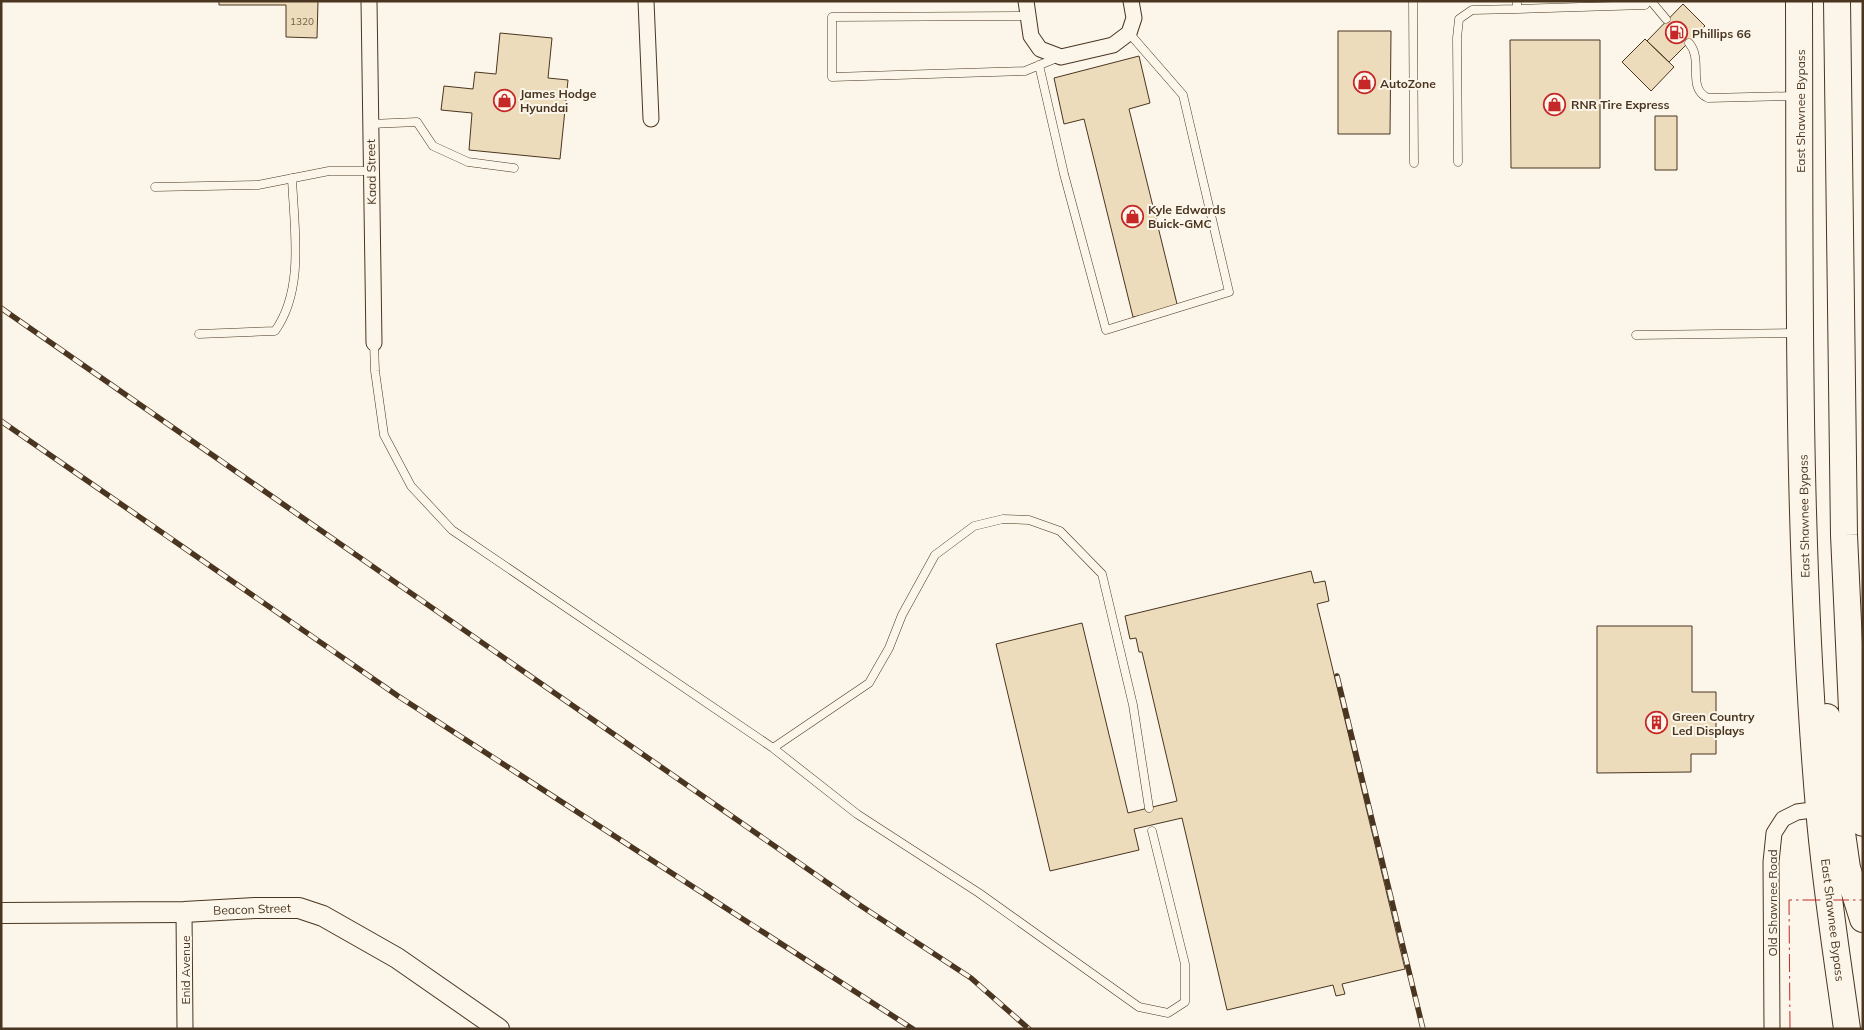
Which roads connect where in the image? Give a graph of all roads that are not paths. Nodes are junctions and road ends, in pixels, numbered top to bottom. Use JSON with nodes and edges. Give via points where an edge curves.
{"nodes":[{"id":1,"x":369,"y":1,"type":"edge"},
{"id":2,"x":646,"y":1,"type":"edge"},
{"id":3,"x":1131,"y":1,"type":"edge"},
{"id":4,"x":1413,"y":1,"type":"edge"},
{"id":5,"x":1649,"y":1,"type":"edge"},
{"id":6,"x":1799,"y":1,"type":"edge"},
{"id":7,"x":1838,"y":1,"type":"edge"},
{"id":8,"x":1517,"y":5,"type":"edge"},
{"id":9,"x":1604,"y":5,"type":"edge"},
{"id":10,"x":1027,"y":8,"type":"edge"},
{"id":11,"x":1666,"y":19,"type":"dead end"},
{"id":12,"x":1129,"y":33,"type":"junction"},
{"id":13,"x":1689,"y":43,"type":"dead end"},
{"id":14,"x":1061,"y":56,"type":"junction"},
{"id":15,"x":1039,"y":65,"type":"junction"},
{"id":16,"x":1800,"y":96,"type":"junction"},
{"id":17,"x":651,"y":119,"type":"dead end"},
{"id":18,"x":370,"y":124,"type":"junction"},
{"id":19,"x":1458,"y":162,"type":"dead end"},
{"id":20,"x":1414,"y":163,"type":"dead end"},
{"id":21,"x":514,"y":168,"type":"dead end"},
{"id":22,"x":371,"y":171,"type":"junction"},
{"id":23,"x":292,"y":178,"type":"junction"},
{"id":24,"x":155,"y":188,"type":"dead end"},
{"id":25,"x":1801,"y":333,"type":"junction"},
{"id":26,"x":199,"y":334,"type":"dead end"},
{"id":27,"x":1636,"y":335,"type":"dead end"},
{"id":28,"x":374,"y":343,"type":"joint"},
{"id":29,"x":1807,"y":618,"type":"junction"},
{"id":30,"x":773,"y":748,"type":"junction"},
{"id":31,"x":1149,"y":808,"type":"dead end"},
{"id":32,"x":1819,"y":809,"type":"junction"},
{"id":33,"x":1862,"y":814,"type":"edge"},
{"id":34,"x":1152,"y":831,"type":"dead end"},
{"id":35,"x":184,"y":912,"type":"junction"},
{"id":36,"x":1,"y":913,"type":"edge"},
{"id":37,"x":1863,"y":919,"type":"edge"},
{"id":38,"x":185,"y":1029,"type":"edge"},
{"id":39,"x":499,"y":1029,"type":"edge"},
{"id":40,"x":1772,"y":1029,"type":"edge"},
{"id":41,"x":1847,"y":1029,"type":"edge"}],
"edges":[{"from":1,"to":18,"type":"street","name":"Kaad Street"},
{"from":2,"to":17,"type":"street"},
{"from":3,"to":12,"type":"street","via":[[1134,18]]},
{"from":4,"to":20,"type":"lane"},
{"from":5,"to":9,"type":"lane","via":[[1645,5]]},
{"from":5,"to":11,"type":"lane"},
{"from":6,"to":16,"type":"highway","name":"East Shawnee Bypass"},
{"from":7,"to":33,"type":"highway","via":[[1844,535],[1852,709]]},
{"from":8,"to":9,"type":"lane"},
{"from":8,"to":19,"type":"lane","via":[[1472,10],[1459,19]]},
{"from":10,"to":14,"type":"street","via":[[1030,36],[1040,49]]},
{"from":10,"to":15,"type":"lane","via":[[832,17],[832,77],[1025,72]]},
{"from":12,"to":14,"type":"street","via":[[1113,45]]},
{"from":12,"to":15,"type":"lane","via":[[1183,95],[1229,292],[1106,330]]},
{"from":13,"to":16,"type":"lane","via":[[1696,56],[1696,87],[1701,95],[1708,98]]},
{"from":14,"to":15,"type":"lane"},
{"from":16,"to":25,"type":"highway","name":"East Shawnee Bypass"},
{"from":18,"to":21,"type":"lane","via":[[417,122],[433,146],[468,162]]},
{"from":18,"to":22,"type":"street","name":"Kaad Street"},
{"from":22,"to":23,"type":"lane","via":[[329,171]]},
{"from":22,"to":28,"type":"street","name":"Kaad Street"},
{"from":23,"to":24,"type":"lane","via":[[258,185]]},
{"from":23,"to":26,"type":"lane","via":[[295,274],[284,318],[275,331]]},
{"from":25,"to":27,"type":"lane"},
{"from":25,"to":29,"type":"highway","name":"East Shawnee Bypass"},
{"from":28,"to":30,"type":"lane","via":[[384,435],[411,486],[452,530]]},
{"from":29,"to":32,"type":"highway","name":"East Shawnee Bypass"},
{"from":29,"to":33,"type":"highway","via":[[1834,749],[1838,788],[1844,800]]},
{"from":30,"to":31,"type":"lane","via":[[868,683],[935,555],[974,526],[1002,519],[1029,520],[1060,531],[1102,574],[1133,705]]},
{"from":30,"to":34,"type":"lane","via":[[857,814],[979,893],[1139,1007],[1168,1013],[1185,1002],[1185,964]]},
{"from":32,"to":37,"type":"highway","via":[[1830,811],[1837,818],[1847,868]]},
{"from":32,"to":40,"type":"street","name":"Old Shawnee Road","via":[[1797,812],[1783,819],[1774,833],[1771,862]]},
{"from":32,"to":41,"type":"highway","name":"East Shawnee Bypass"},
{"from":35,"to":36,"type":"street","name":"Beacon Street"},
{"from":35,"to":38,"type":"street","name":"Enid Avenue"},
{"from":35,"to":39,"type":"street","name":"Beacon Street","via":[[299,908],[323,916],[397,958]]}]}
